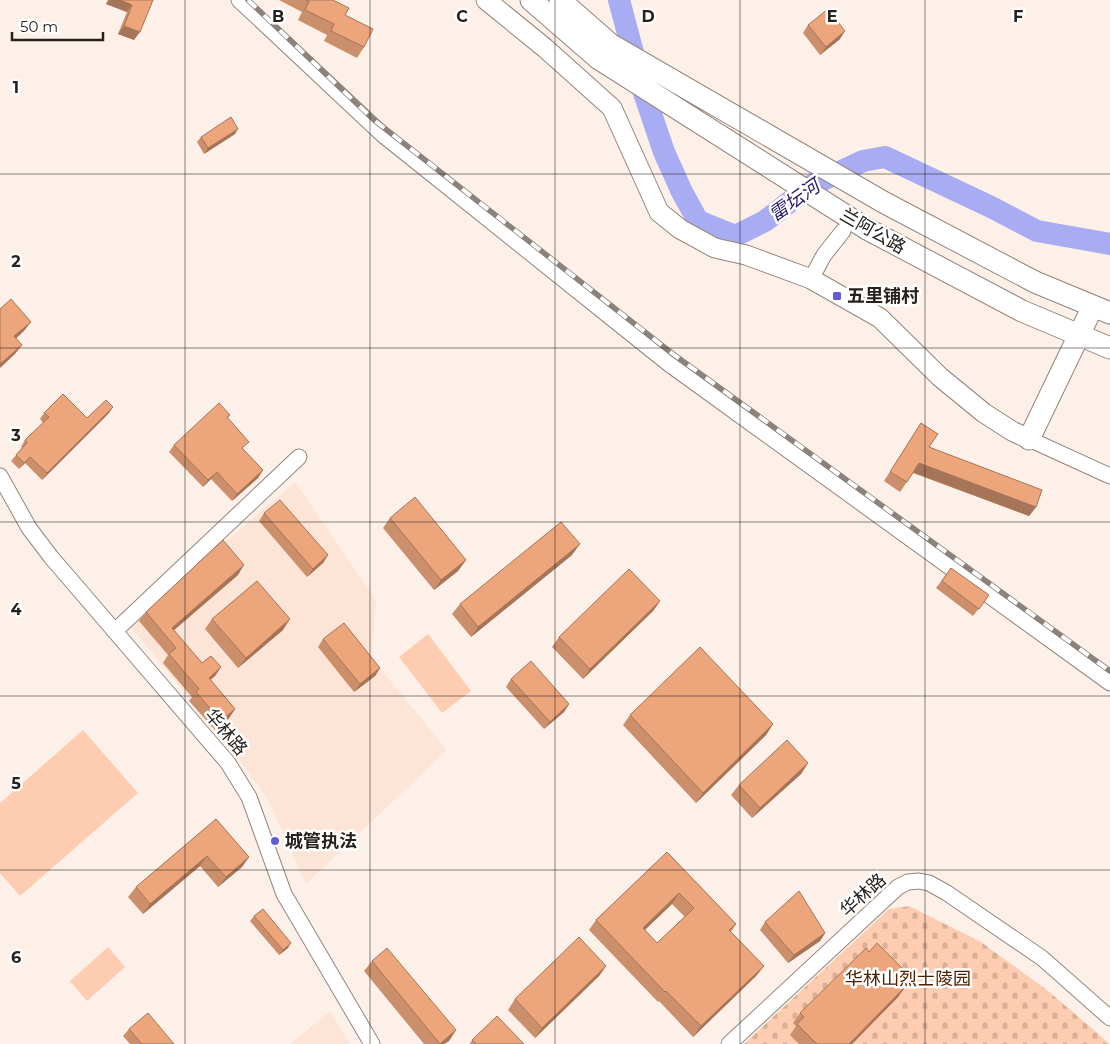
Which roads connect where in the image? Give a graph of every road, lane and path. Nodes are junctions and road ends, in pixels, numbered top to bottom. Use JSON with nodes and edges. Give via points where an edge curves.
{"nodes":[{"id":1,"x":239,"y":0,"type":"edge"},
{"id":2,"x":486,"y":0,"type":"edge"},
{"id":3,"x":531,"y":0,"type":"edge"},
{"id":4,"x":560,"y":0,"type":"edge"},
{"id":5,"x":843,"y":230,"type":"dead end"},
{"id":6,"x":811,"y":279,"type":"junction"},
{"id":7,"x":1102,"y":309,"type":"edge"},
{"id":8,"x":1080,"y":335,"type":"junction"},
{"id":9,"x":1110,"y":348,"type":"edge"},
{"id":10,"x":1029,"y":438,"type":"junction"},
{"id":11,"x":299,"y":456,"type":"dead end"},
{"id":12,"x":0,"y":476,"type":"edge"},
{"id":13,"x":1110,"y":476,"type":"edge"},
{"id":14,"x":115,"y":631,"type":"junction"},
{"id":15,"x":1110,"y":683,"type":"edge"},
{"id":16,"x":1110,"y":1018,"type":"edge"},
{"id":17,"x":372,"y":1044,"type":"edge"},
{"id":18,"x":729,"y":1044,"type":"edge"}],
"edges":[{"from":1,"to":15,"type":"street","via":[[383,135],[669,364]]},
{"from":2,"to":6,"type":"main road","via":[[612,108],[659,212],[680,230],[715,248],[746,255]]},
{"from":3,"to":8,"type":"highway","name":"兰阿公路","via":[[599,59],[850,219],[1022,311]]},
{"from":4,"to":7,"type":"highway","name":"兰阿公路","via":[[610,44],[885,203],[1035,282]]},
{"from":5,"to":6,"type":"street"},
{"from":6,"to":10,"type":"main road","via":[[880,318],[940,377],[984,413]]},
{"from":7,"to":8,"type":"highway"},
{"from":8,"to":9,"type":"highway","name":"兰阿公路"},
{"from":8,"to":10,"type":"highway"},
{"from":10,"to":13,"type":"street"},
{"from":11,"to":14,"type":"street"},
{"from":12,"to":14,"type":"street","name":"华林路","via":[[29,528]]},
{"from":14,"to":17,"type":"street","name":"华林路","via":[[240,781],[249,796],[284,894]]},
{"from":16,"to":18,"type":"street","name":"华林路","via":[[1042,958],[947,893],[919,881],[898,887]]}]}
